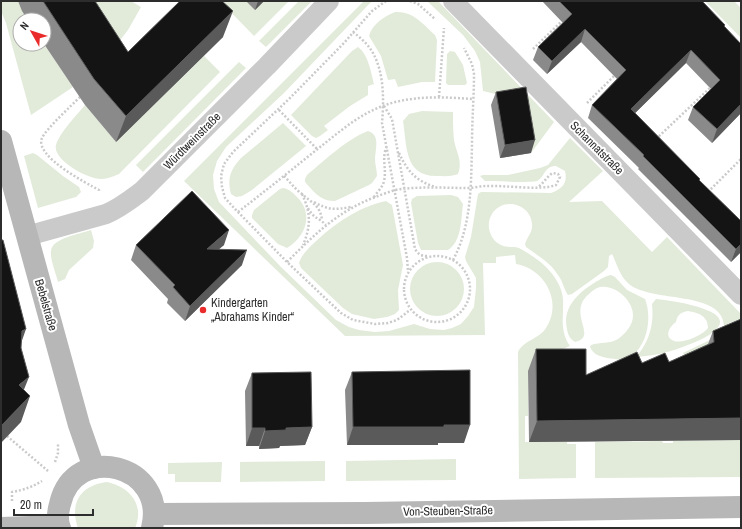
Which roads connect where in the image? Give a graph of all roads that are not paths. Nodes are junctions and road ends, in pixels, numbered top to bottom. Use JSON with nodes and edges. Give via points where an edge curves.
{"nodes":[{"id":1,"x":329,"y":1,"type":"edge"},
{"id":2,"x":453,"y":1,"type":"edge"},
{"id":3,"x":1,"y":141,"type":"edge"},
{"id":4,"x":27,"y":236,"type":"junction"},
{"id":5,"x":741,"y":295,"type":"edge"},
{"id":6,"x":94,"y":468,"type":"junction"},
{"id":7,"x":741,"y":506,"type":"edge"},
{"id":8,"x":153,"y":521,"type":"edge"},
{"id":9,"x":59,"y":527,"type":"edge"},
{"id":10,"x":1,"y":528,"type":"edge"}],
"edges":[{"from":1,"to":4,"type":"street","name":"Würdtweinstraße","via":[[142,190],[118,209]]},
{"from":2,"to":5,"type":"street","name":"Schannatstraße"},
{"from":3,"to":4,"type":"street","name":"Bebelstraße"},
{"from":4,"to":6,"type":"street","name":"Bebelstraße","via":[[79,425]]},
{"from":6,"to":8,"type":"street","via":[[108,466],[123,469],[136,476],[146,486],[152,499]]},
{"from":6,"to":9,"type":"street","via":[[73,479],[66,488],[58,511]]},
{"from":7,"to":8,"type":"street","name":"Von-Steuben-Straße","via":[[381,512]]},
{"from":9,"to":10,"type":"street"}]}
